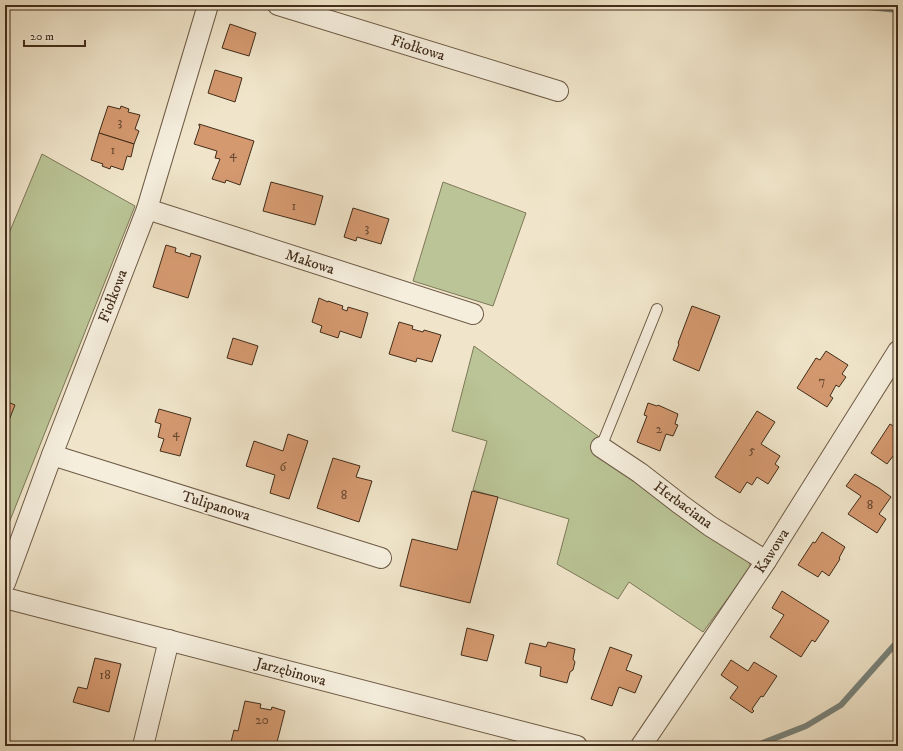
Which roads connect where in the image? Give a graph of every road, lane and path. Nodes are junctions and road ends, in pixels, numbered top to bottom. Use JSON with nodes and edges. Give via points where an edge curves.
{"nodes":[{"id":1,"x":208,"y":5,"type":"edge"},
{"id":2,"x":278,"y":5,"type":"edge"},
{"id":3,"x":558,"y":91,"type":"dead end"},
{"id":4,"x":147,"y":209,"type":"junction"},
{"id":5,"x":658,"y":309,"type":"dead end"},
{"id":6,"x":473,"y":314,"type":"dead end"},
{"id":7,"x":898,"y":351,"type":"edge"},
{"id":8,"x":601,"y":447,"type":"joint"},
{"id":9,"x":52,"y":455,"type":"junction"},
{"id":10,"x":381,"y":558,"type":"dead end"},
{"id":11,"x":766,"y":561,"type":"junction"},
{"id":12,"x":5,"y":583,"type":"edge"},
{"id":13,"x":5,"y":598,"type":"edge"},
{"id":14,"x":169,"y":640,"type":"junction"},
{"id":15,"x":523,"y":740,"type":"edge"},
{"id":16,"x":143,"y":746,"type":"edge"},
{"id":17,"x":578,"y":746,"type":"edge"},
{"id":18,"x":641,"y":746,"type":"edge"}],
"edges":[{"from":1,"to":4,"type":"street","name":"Fiołkowa"},
{"from":2,"to":3,"type":"street","name":"Fiołkowa"},
{"from":4,"to":6,"type":"street","name":"Makowa"},
{"from":4,"to":9,"type":"street","name":"Fiołkowa"},
{"from":5,"to":8,"type":"lane"},
{"from":7,"to":11,"type":"street","name":"Kawowa"},
{"from":8,"to":11,"type":"street","name":"Herbaciana","via":[[704,521]]},
{"from":9,"to":10,"type":"street","name":"Tulipanowa"},
{"from":9,"to":12,"type":"street","name":"Fiołkowa"},
{"from":11,"to":18,"type":"street","name":"Kawowa"},
{"from":13,"to":14,"type":"street","name":"Jarzębinowa"},
{"from":14,"to":15,"type":"street","name":"Jarzębinowa"},
{"from":14,"to":16,"type":"street"},
{"from":15,"to":17,"type":"street","name":"Jarzębinowa"}]}
